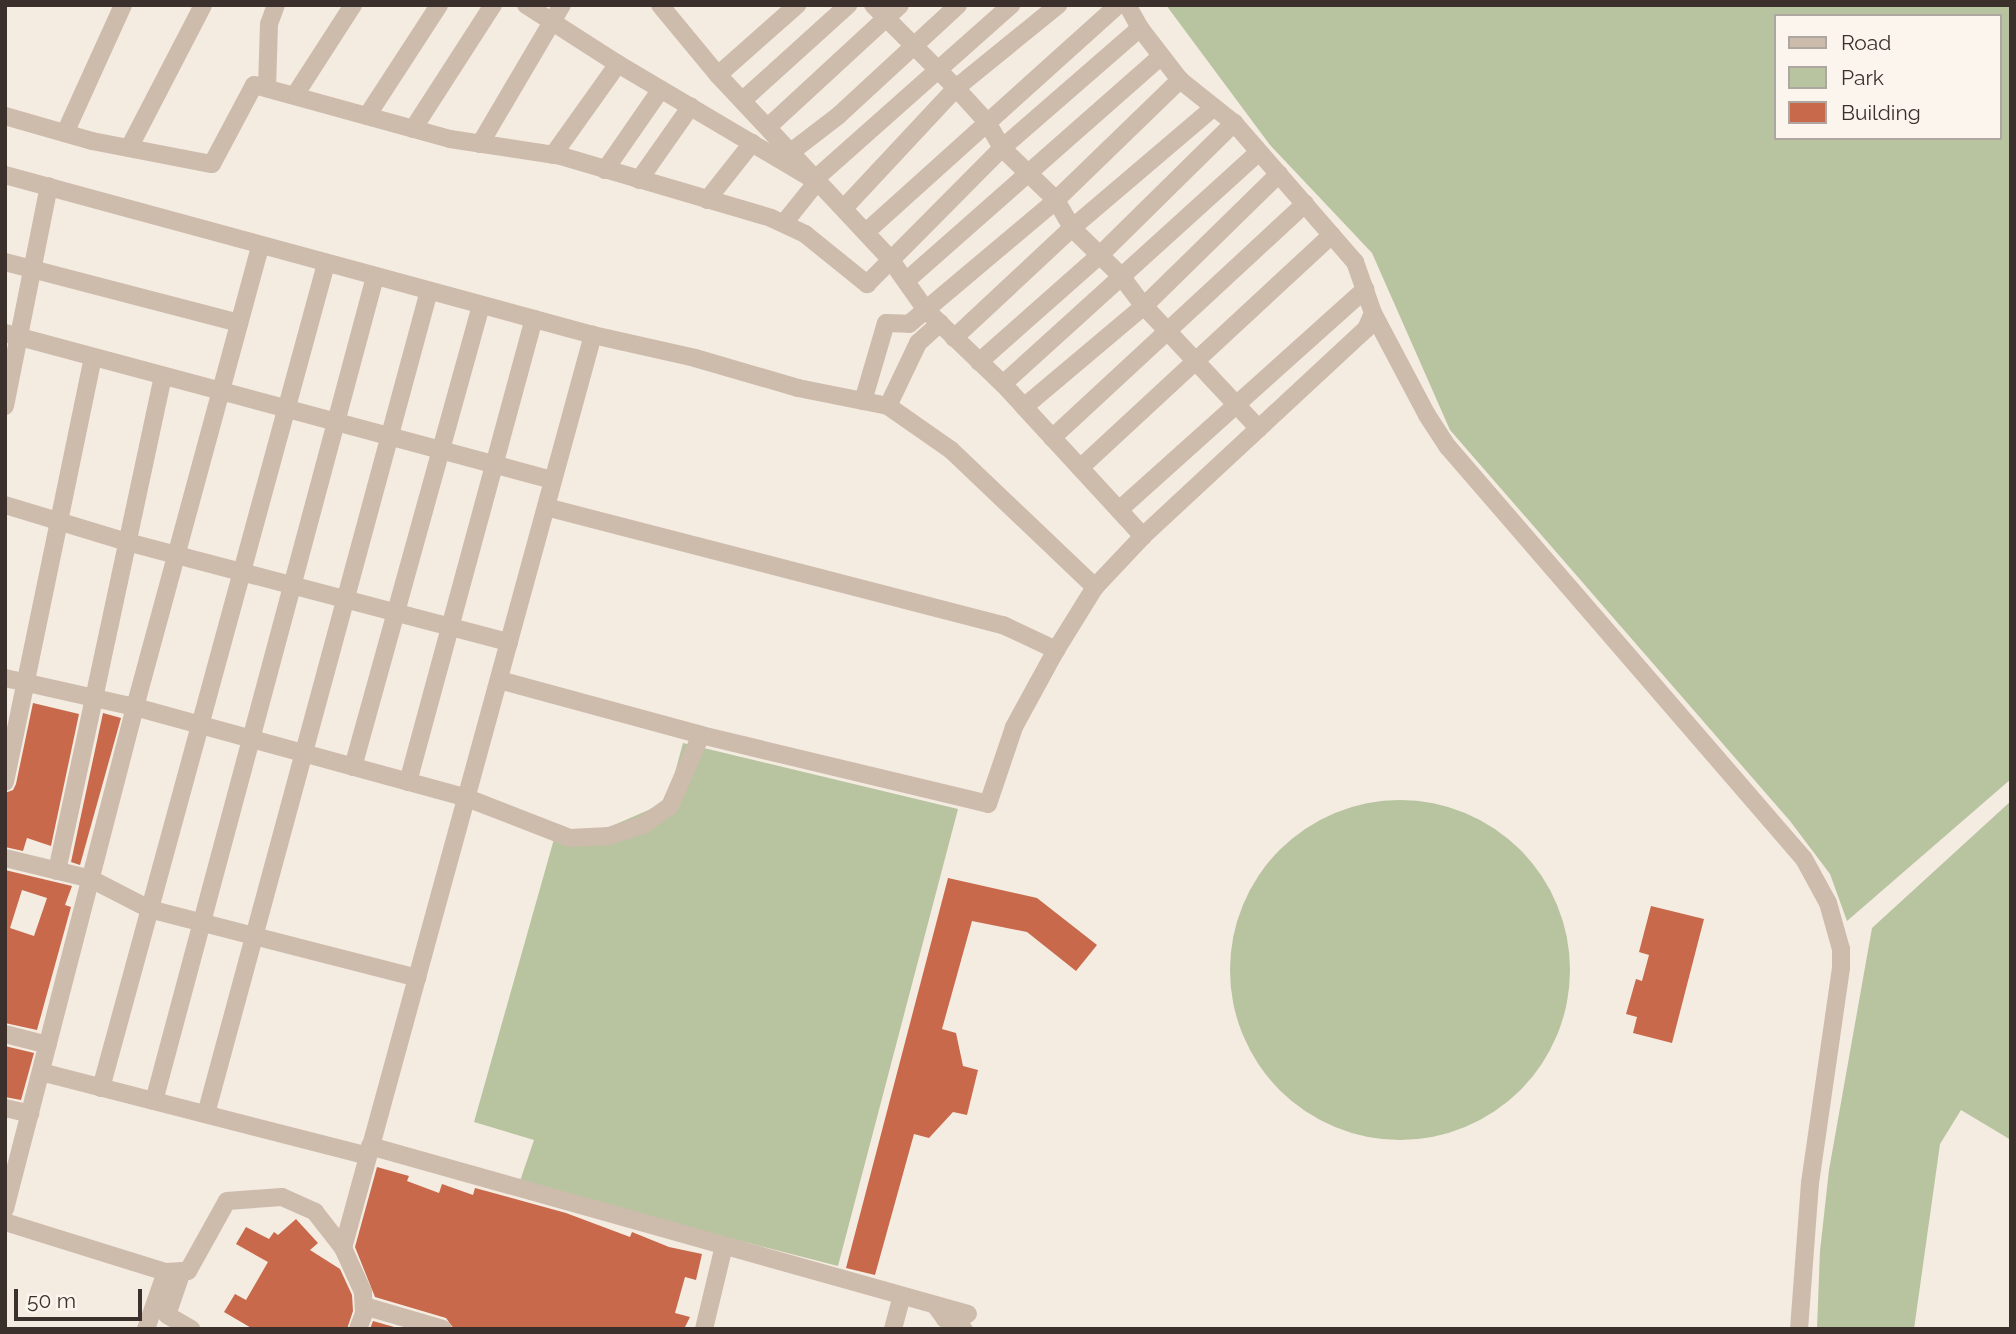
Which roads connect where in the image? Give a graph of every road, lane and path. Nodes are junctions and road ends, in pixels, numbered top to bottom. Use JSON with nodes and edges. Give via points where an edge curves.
{"nodes":[{"id":1,"x":123,"y":5,"type":"edge"},
{"id":2,"x":203,"y":5,"type":"edge"},
{"id":3,"x":276,"y":5,"type":"edge"},
{"id":4,"x":353,"y":5,"type":"edge"},
{"id":5,"x":439,"y":5,"type":"edge"},
{"id":6,"x":493,"y":5,"type":"edge"},
{"id":7,"x":527,"y":5,"type":"edge"},
{"id":8,"x":562,"y":5,"type":"edge"},
{"id":9,"x":660,"y":5,"type":"edge"},
{"id":10,"x":797,"y":5,"type":"edge"},
{"id":11,"x":848,"y":5,"type":"edge"},
{"id":12,"x":900,"y":5,"type":"edge"},
{"id":13,"x":958,"y":5,"type":"edge"},
{"id":14,"x":1011,"y":5,"type":"edge"},
{"id":15,"x":1058,"y":5,"type":"edge"},
{"id":16,"x":1118,"y":5,"type":"edge"},
{"id":17,"x":1127,"y":5,"type":"edge"},
{"id":18,"x":880,"y":12,"type":"edge"},
{"id":19,"x":552,"y":22,"type":"junction"},
{"id":20,"x":1140,"y":28,"type":"junction"},
{"id":21,"x":915,"y":44,"type":"junction"},
{"id":22,"x":1161,"y":56,"type":"junction"},
{"id":23,"x":618,"y":64,"type":"junction"},
{"id":24,"x":940,"y":71,"type":"junction"},
{"id":25,"x":718,"y":75,"type":"junction"},
{"id":26,"x":1180,"y":80,"type":"junction"},
{"id":27,"x":267,"y":88,"type":"junction"},
{"id":28,"x":956,"y":88,"type":"junction"},
{"id":29,"x":661,"y":89,"type":"junction"},
{"id":30,"x":295,"y":95,"type":"junction"},
{"id":31,"x":743,"y":100,"type":"junction"},
{"id":32,"x":691,"y":106,"type":"junction"},
{"id":33,"x":1212,"y":109,"type":"junction"},
{"id":34,"x":5,"y":116,"type":"edge"},
{"id":35,"x":367,"y":116,"type":"junction"},
{"id":36,"x":987,"y":122,"type":"junction"},
{"id":37,"x":1234,"y":123,"type":"junction"},
{"id":38,"x":769,"y":126,"type":"junction"},
{"id":39,"x":413,"y":129,"type":"junction"},
{"id":40,"x":65,"y":133,"type":"junction"},
{"id":41,"x":752,"y":143,"type":"junction"},
{"id":42,"x":480,"y":144,"type":"junction"},
{"id":43,"x":129,"y":148,"type":"junction"},
{"id":44,"x":1002,"y":148,"type":"junction"},
{"id":45,"x":791,"y":152,"type":"junction"},
{"id":46,"x":1259,"y":152,"type":"junction"},
{"id":47,"x":553,"y":155,"type":"junction"},
{"id":48,"x":606,"y":170,"type":"junction"},
{"id":49,"x":1028,"y":173,"type":"junction"},
{"id":50,"x":1279,"y":174,"type":"junction"},
{"id":51,"x":5,"y":175,"type":"edge"},
{"id":52,"x":639,"y":180,"type":"junction"},
{"id":53,"x":815,"y":182,"type":"junction"},
{"id":54,"x":48,"y":186,"type":"junction"},
{"id":55,"x":707,"y":200,"type":"junction"},
{"id":56,"x":1056,"y":201,"type":"junction"},
{"id":57,"x":1304,"y":204,"type":"junction"},
{"id":58,"x":845,"y":207,"type":"junction"},
{"id":59,"x":783,"y":223,"type":"junction"},
{"id":60,"x":1072,"y":228,"type":"junction"},
{"id":61,"x":866,"y":232,"type":"junction"},
{"id":62,"x":1332,"y":235,"type":"junction"},
{"id":63,"x":260,"y":246,"type":"junction"},
{"id":64,"x":1099,"y":256,"type":"junction"},
{"id":65,"x":890,"y":259,"type":"junction"},
{"id":66,"x":5,"y":262,"type":"edge"},
{"id":67,"x":326,"y":264,"type":"junction"},
{"id":68,"x":33,"y":269,"type":"junction"},
{"id":69,"x":1121,"y":276,"type":"junction"},
{"id":70,"x":375,"y":277,"type":"junction"},
{"id":71,"x":906,"y":281,"type":"junction"},
{"id":72,"x":1365,"y":289,"type":"junction"},
{"id":73,"x":429,"y":291,"type":"junction"},
{"id":74,"x":481,"y":306,"type":"junction"},
{"id":75,"x":1144,"y":306,"type":"junction"},
{"id":76,"x":926,"y":310,"type":"junction"},
{"id":77,"x":1373,"y":313,"type":"junction"},
{"id":78,"x":534,"y":319,"type":"junction"},
{"id":79,"x":239,"y":323,"type":"junction"},
{"id":80,"x":940,"y":323,"type":"junction"},
{"id":81,"x":1168,"y":330,"type":"junction"},
{"id":82,"x":12,"y":335,"type":"edge"},
{"id":83,"x":593,"y":335,"type":"junction"},
{"id":84,"x":954,"y":338,"type":"junction"},
{"id":85,"x":93,"y":357,"type":"junction"},
{"id":86,"x":979,"y":362,"type":"junction"},
{"id":87,"x":1198,"y":362,"type":"junction"},
{"id":88,"x":163,"y":376,"type":"junction"},
{"id":89,"x":1003,"y":384,"type":"junction"},
{"id":90,"x":220,"y":391,"type":"junction"},
{"id":91,"x":863,"y":401,"type":"junction"},
{"id":92,"x":888,"y":406,"type":"junction"},
{"id":93,"x":1238,"y":406,"type":"junction"},
{"id":94,"x":5,"y":407,"type":"edge"},
{"id":95,"x":1024,"y":407,"type":"junction"},
{"id":96,"x":285,"y":409,"type":"junction"},
{"id":97,"x":337,"y":422,"type":"junction"},
{"id":98,"x":1259,"y":429,"type":"junction"},
{"id":99,"x":390,"y":436,"type":"junction"},
{"id":100,"x":1052,"y":438,"type":"junction"},
{"id":101,"x":441,"y":450,"type":"junction"},
{"id":102,"x":497,"y":464,"type":"junction"},
{"id":103,"x":1080,"y":468,"type":"junction"},
{"id":104,"x":552,"y":480,"type":"junction"},
{"id":105,"x":5,"y":505,"type":"edge"},
{"id":106,"x":546,"y":507,"type":"junction"},
{"id":107,"x":1119,"y":510,"type":"junction"},
{"id":108,"x":58,"y":523,"type":"junction"},
{"id":109,"x":1143,"y":536,"type":"junction"},
{"id":110,"x":127,"y":542,"type":"junction"},
{"id":111,"x":176,"y":554,"type":"junction"},
{"id":112,"x":241,"y":570,"type":"junction"},
{"id":113,"x":293,"y":584,"type":"junction"},
{"id":114,"x":1095,"y":587,"type":"junction"},
{"id":115,"x":345,"y":597,"type":"junction"},
{"id":116,"x":396,"y":611,"type":"junction"},
{"id":117,"x":452,"y":626,"type":"junction"},
{"id":118,"x":509,"y":642,"type":"junction"},
{"id":119,"x":1056,"y":650,"type":"junction"},
{"id":120,"x":5,"y":678,"type":"edge"},
{"id":121,"x":499,"y":680,"type":"junction"},
{"id":122,"x":25,"y":682,"type":"junction"},
{"id":123,"x":94,"y":698,"type":"junction"},
{"id":124,"x":135,"y":707,"type":"junction"},
{"id":125,"x":198,"y":725,"type":"junction"},
{"id":126,"x":701,"y":736,"type":"junction"},
{"id":127,"x":252,"y":739,"type":"junction"},
{"id":128,"x":302,"y":753,"type":"junction"},
{"id":129,"x":354,"y":767,"type":"junction"},
{"id":130,"x":5,"y":782,"type":"edge"},
{"id":131,"x":408,"y":782,"type":"junction"},
{"id":132,"x":467,"y":799,"type":"junction"},
{"id":133,"x":5,"y":858,"type":"edge"},
{"id":134,"x":57,"y":871,"type":"junction"},
{"id":135,"x":91,"y":879,"type":"junction"},
{"id":136,"x":149,"y":909,"type":"junction"},
{"id":137,"x":202,"y":923,"type":"junction"},
{"id":138,"x":253,"y":935,"type":"junction"},
{"id":139,"x":417,"y":978,"type":"junction"},
{"id":140,"x":5,"y":1034,"type":"edge"},
{"id":141,"x":48,"y":1045,"type":"junction"},
{"id":142,"x":41,"y":1072,"type":"junction"},
{"id":143,"x":101,"y":1088,"type":"junction"},
{"id":144,"x":154,"y":1101,"type":"junction"},
{"id":145,"x":5,"y":1108,"type":"edge"},
{"id":146,"x":30,"y":1114,"type":"junction"},
{"id":147,"x":206,"y":1114,"type":"junction"},
{"id":148,"x":368,"y":1151,"type":"junction"},
{"id":149,"x":8,"y":1183,"type":"edge"},
{"id":150,"x":5,"y":1209,"type":"edge"},
{"id":151,"x":5,"y":1223,"type":"edge"},
{"id":152,"x":724,"y":1246,"type":"junction"},
{"id":153,"x":344,"y":1248,"type":"junction"},
{"id":154,"x":174,"y":1272,"type":"junction"},
{"id":155,"x":902,"y":1296,"type":"junction"},
{"id":156,"x":363,"y":1306,"type":"junction"},
{"id":157,"x":966,"y":1321,"type":"edge"},
{"id":158,"x":146,"y":1329,"type":"edge"},
{"id":159,"x":191,"y":1329,"type":"edge"},
{"id":160,"x":358,"y":1329,"type":"edge"},
{"id":161,"x":443,"y":1329,"type":"edge"},
{"id":162,"x":704,"y":1329,"type":"edge"},
{"id":163,"x":893,"y":1329,"type":"edge"},
{"id":164,"x":1799,"y":1329,"type":"edge"}],
"edges":[{"from":1,"to":40,"type":"street"},
{"from":2,"to":43,"type":"street"},
{"from":3,"to":27,"type":"street","via":[[269,24]]},
{"from":4,"to":30,"type":"street"},
{"from":5,"to":35,"type":"street"},
{"from":6,"to":39,"type":"street"},
{"from":7,"to":19,"type":"street"},
{"from":8,"to":19,"type":"street"},
{"from":9,"to":25,"type":"street"},
{"from":10,"to":25,"type":"street"},
{"from":11,"to":31,"type":"street"},
{"from":12,"to":18,"type":"street"},
{"from":13,"to":21,"type":"street"},
{"from":14,"to":24,"type":"street"},
{"from":15,"to":28,"type":"street"},
{"from":16,"to":36,"type":"street"},
{"from":17,"to":20,"type":"street"},
{"from":18,"to":21,"type":"street"},
{"from":18,"to":38,"type":"street"},
{"from":19,"to":23,"type":"street"},
{"from":19,"to":42,"type":"street"},
{"from":20,"to":22,"type":"street"},
{"from":20,"to":44,"type":"street"},
{"from":21,"to":24,"type":"street"},
{"from":21,"to":45,"type":"street"},
{"from":22,"to":26,"type":"street"},
{"from":22,"to":49,"type":"street"},
{"from":23,"to":29,"type":"street"},
{"from":23,"to":47,"type":"street"},
{"from":24,"to":28,"type":"street"},
{"from":24,"to":53,"type":"street"},
{"from":25,"to":31,"type":"street"},
{"from":26,"to":33,"type":"street"},
{"from":26,"to":56,"type":"street"},
{"from":27,"to":30,"type":"street"},
{"from":27,"to":43,"type":"street","via":[[254,85],[212,164]]},
{"from":28,"to":36,"type":"street"},
{"from":28,"to":58,"type":"street"},
{"from":29,"to":32,"type":"street"},
{"from":29,"to":48,"type":"street"},
{"from":30,"to":35,"type":"street"},
{"from":31,"to":38,"type":"street"},
{"from":32,"to":41,"type":"street"},
{"from":32,"to":52,"type":"street"},
{"from":33,"to":37,"type":"street"},
{"from":33,"to":60,"type":"street"},
{"from":34,"to":40,"type":"street"},
{"from":35,"to":39,"type":"street"},
{"from":36,"to":44,"type":"street"},
{"from":36,"to":61,"type":"street"},
{"from":37,"to":46,"type":"street"},
{"from":37,"to":64,"type":"street"},
{"from":38,"to":45,"type":"street"},
{"from":39,"to":42,"type":"street"},
{"from":40,"to":43,"type":"street"},
{"from":41,"to":53,"type":"street"},
{"from":41,"to":55,"type":"street"},
{"from":42,"to":47,"type":"street"},
{"from":44,"to":49,"type":"street"},
{"from":44,"to":65,"type":"street"},
{"from":45,"to":53,"type":"street"},
{"from":46,"to":50,"type":"street"},
{"from":46,"to":69,"type":"street"},
{"from":47,"to":48,"type":"street"},
{"from":48,"to":52,"type":"street"},
{"from":49,"to":56,"type":"street"},
{"from":49,"to":71,"type":"street"},
{"from":50,"to":57,"type":"street"},
{"from":50,"to":75,"type":"street"},
{"from":51,"to":54,"type":"street"},
{"from":52,"to":55,"type":"street"},
{"from":53,"to":58,"type":"street"},
{"from":53,"to":59,"type":"street"},
{"from":54,"to":63,"type":"street"},
{"from":54,"to":68,"type":"street"},
{"from":55,"to":59,"type":"street"},
{"from":56,"to":60,"type":"street"},
{"from":56,"to":76,"type":"street"},
{"from":57,"to":62,"type":"street"},
{"from":57,"to":81,"type":"street"},
{"from":58,"to":61,"type":"street"},
{"from":59,"to":65,"type":"street","via":[[805,234],[867,284]]},
{"from":60,"to":64,"type":"street"},
{"from":60,"to":84,"type":"street"},
{"from":61,"to":65,"type":"street"},
{"from":62,"to":72,"type":"street","via":[[1355,262]]},
{"from":62,"to":87,"type":"street"},
{"from":63,"to":67,"type":"street"},
{"from":63,"to":79,"type":"street"},
{"from":64,"to":69,"type":"street"},
{"from":64,"to":86,"type":"street"},
{"from":65,"to":71,"type":"street"},
{"from":66,"to":68,"type":"street"},
{"from":67,"to":70,"type":"street"},
{"from":67,"to":96,"type":"street"},
{"from":68,"to":79,"type":"street"},
{"from":68,"to":82,"type":"street"},
{"from":69,"to":75,"type":"street"},
{"from":69,"to":89,"type":"street"},
{"from":70,"to":73,"type":"street"},
{"from":70,"to":97,"type":"street"},
{"from":71,"to":76,"type":"street"},
{"from":72,"to":77,"type":"street"},
{"from":72,"to":93,"type":"street"},
{"from":73,"to":74,"type":"street"},
{"from":73,"to":99,"type":"street"},
{"from":74,"to":78,"type":"street"},
{"from":74,"to":101,"type":"street"},
{"from":75,"to":81,"type":"street"},
{"from":75,"to":95,"type":"street"},
{"from":76,"to":80,"type":"street"},
{"from":76,"to":91,"type":"street","via":[[905,326],[884,326]]},
{"from":77,"to":98,"type":"street","via":[[1366,329]]},
{"from":77,"to":164,"type":"street","via":[[1448,447],[1804,859],[1828,903],[1841,949],[1841,968],[1810,1183]]},
{"from":78,"to":83,"type":"street"},
{"from":78,"to":102,"type":"street"},
{"from":79,"to":90,"type":"street"},
{"from":80,"to":84,"type":"street"},
{"from":80,"to":92,"type":"street","via":[[918,343]]},
{"from":81,"to":87,"type":"street"},
{"from":81,"to":100,"type":"street"},
{"from":82,"to":85,"type":"street"},
{"from":82,"to":94,"type":"street"},
{"from":83,"to":91,"type":"street"},
{"from":83,"to":104,"type":"street"},
{"from":84,"to":86,"type":"street"},
{"from":85,"to":88,"type":"street"},
{"from":85,"to":108,"type":"street"},
{"from":86,"to":89,"type":"street"},
{"from":87,"to":93,"type":"street"},
{"from":87,"to":103,"type":"street"},
{"from":88,"to":90,"type":"street"},
{"from":88,"to":110,"type":"street"},
{"from":89,"to":95,"type":"street"},
{"from":90,"to":96,"type":"street"},
{"from":90,"to":111,"type":"street"},
{"from":91,"to":92,"type":"street"},
{"from":92,"to":114,"type":"street","via":[[951,450]]},
{"from":93,"to":98,"type":"street"},
{"from":93,"to":107,"type":"street"},
{"from":95,"to":100,"type":"street"},
{"from":96,"to":97,"type":"street"},
{"from":96,"to":112,"type":"street"},
{"from":97,"to":99,"type":"street"},
{"from":97,"to":113,"type":"street"},
{"from":98,"to":109,"type":"street"},
{"from":99,"to":101,"type":"street"},
{"from":99,"to":115,"type":"street"},
{"from":100,"to":103,"type":"street"},
{"from":101,"to":102,"type":"street"},
{"from":101,"to":116,"type":"street"},
{"from":102,"to":104,"type":"street"},
{"from":102,"to":117,"type":"street"},
{"from":103,"to":107,"type":"street"},
{"from":104,"to":106,"type":"street"},
{"from":105,"to":108,"type":"street"},
{"from":106,"to":118,"type":"street"},
{"from":106,"to":119,"type":"street","via":[[1003,625]]},
{"from":107,"to":109,"type":"street"},
{"from":108,"to":110,"type":"street"},
{"from":108,"to":122,"type":"street"},
{"from":109,"to":114,"type":"street"},
{"from":110,"to":111,"type":"street"},
{"from":110,"to":123,"type":"street"},
{"from":111,"to":112,"type":"street"},
{"from":111,"to":124,"type":"street"},
{"from":112,"to":113,"type":"street"},
{"from":112,"to":125,"type":"street"},
{"from":113,"to":115,"type":"street"},
{"from":113,"to":127,"type":"street"},
{"from":114,"to":119,"type":"street"},
{"from":115,"to":116,"type":"street"},
{"from":115,"to":128,"type":"street"},
{"from":116,"to":117,"type":"street"},
{"from":116,"to":129,"type":"street"},
{"from":117,"to":118,"type":"street"},
{"from":117,"to":131,"type":"street"},
{"from":118,"to":121,"type":"street"},
{"from":119,"to":126,"type":"street","via":[[1014,727],[988,804]]},
{"from":120,"to":122,"type":"street"},
{"from":121,"to":126,"type":"street"},
{"from":121,"to":132,"type":"street"},
{"from":122,"to":123,"type":"street"},
{"from":122,"to":130,"type":"street"},
{"from":123,"to":124,"type":"street"},
{"from":123,"to":134,"type":"street"},
{"from":124,"to":125,"type":"street"},
{"from":124,"to":135,"type":"street"},
{"from":125,"to":127,"type":"street"},
{"from":125,"to":136,"type":"street"},
{"from":126,"to":132,"type":"street","via":[[670,807],[643,825],[609,836],[570,838]]},
{"from":127,"to":128,"type":"street"},
{"from":127,"to":137,"type":"street"},
{"from":128,"to":129,"type":"street"},
{"from":128,"to":138,"type":"street"},
{"from":129,"to":131,"type":"street"},
{"from":131,"to":132,"type":"street"},
{"from":132,"to":139,"type":"street"},
{"from":133,"to":134,"type":"street"},
{"from":134,"to":135,"type":"street"},
{"from":135,"to":136,"type":"street"},
{"from":135,"to":141,"type":"street"},
{"from":136,"to":137,"type":"street"},
{"from":136,"to":143,"type":"street"},
{"from":137,"to":138,"type":"street"},
{"from":137,"to":144,"type":"street"},
{"from":138,"to":139,"type":"street"},
{"from":138,"to":147,"type":"street"},
{"from":139,"to":148,"type":"street"},
{"from":140,"to":141,"type":"street"},
{"from":141,"to":142,"type":"street"},
{"from":142,"to":143,"type":"street"},
{"from":142,"to":146,"type":"street"},
{"from":143,"to":144,"type":"street"},
{"from":144,"to":147,"type":"street"},
{"from":145,"to":146,"type":"street"},
{"from":146,"to":149,"type":"street"},
{"from":147,"to":148,"type":"street"},
{"from":148,"to":152,"type":"street"},
{"from":148,"to":153,"type":"street"},
{"from":149,"to":150,"type":"street"},
{"from":151,"to":154,"type":"street"},
{"from":152,"to":155,"type":"street"},
{"from":152,"to":162,"type":"street"},
{"from":153,"to":154,"type":"street","via":[[315,1212],[282,1197],[227,1201],[188,1271]]},
{"from":153,"to":156,"type":"street","via":[[363,1292]]},
{"from":154,"to":158,"type":"street"},
{"from":154,"to":159,"type":"street","via":[[167,1315]]},
{"from":155,"to":157,"type":"street","via":[[936,1305],[945,1319]]},
{"from":155,"to":163,"type":"street"},
{"from":156,"to":160,"type":"street"},
{"from":156,"to":161,"type":"street"}]}
